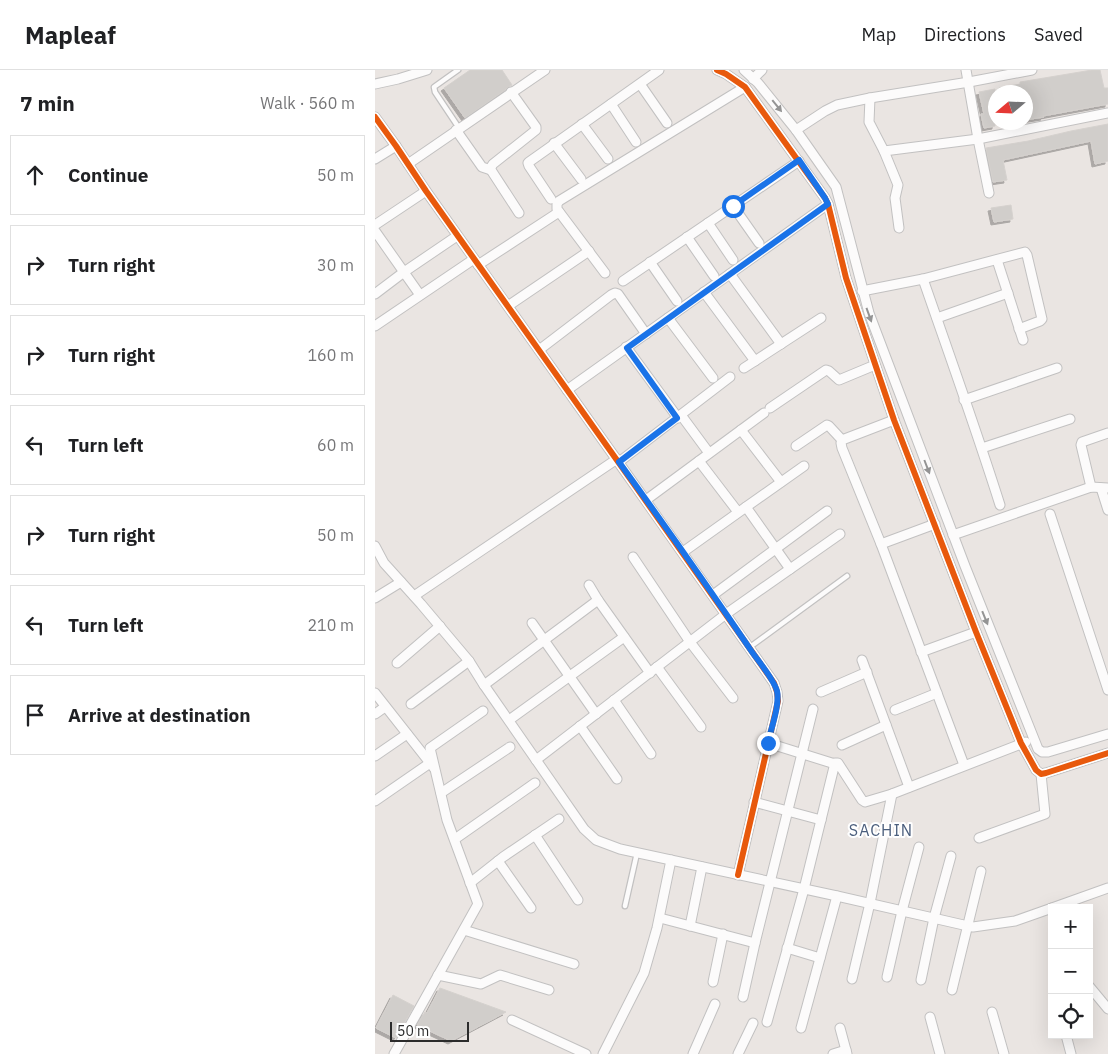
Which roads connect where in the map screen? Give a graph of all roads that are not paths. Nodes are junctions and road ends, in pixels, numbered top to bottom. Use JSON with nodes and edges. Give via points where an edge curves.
{"nodes":[{"id":1,"x":427,"y":70,"type":"edge"},
{"id":2,"x":458,"y":70,"type":"edge"},
{"id":3,"x":545,"y":70,"type":"edge"},
{"id":4,"x":659,"y":70,"type":"edge"},
{"id":5,"x":717,"y":70,"type":"edge"},
{"id":6,"x":744,"y":70,"type":"edge"},
{"id":7,"x":762,"y":70,"type":"edge"},
{"id":8,"x":966,"y":70,"type":"edge"},
{"id":9,"x":1032,"y":70,"type":"edge"},
{"id":10,"x":753,"y":79,"type":"junction"},
{"id":11,"x":969,"y":82,"type":"junction"},
{"id":12,"x":375,"y":84,"type":"edge"},
{"id":13,"x":640,"y":84,"type":"junction"},
{"id":14,"x":745,"y":88,"type":"junction"},
{"id":15,"x":511,"y":92,"type":"junction"},
{"id":16,"x":870,"y":98,"type":"junction"},
{"id":17,"x":611,"y":104,"type":"junction"},
{"id":18,"x":1108,"y":113,"type":"edge"},
{"id":19,"x":375,"y":118,"type":"edge"},
{"id":20,"x":667,"y":123,"type":"dead end"},
{"id":21,"x":582,"y":124,"type":"junction"},
{"id":22,"x":458,"y":129,"type":"junction"},
{"id":23,"x":796,"y":130,"type":"junction"},
{"id":24,"x":978,"y":139,"type":"junction"},
{"id":25,"x":636,"y":142,"type":"dead end"},
{"id":26,"x":554,"y":144,"type":"junction"},
{"id":27,"x":396,"y":146,"type":"junction"},
{"id":28,"x":885,"y":151,"type":"junction"},
{"id":29,"x":608,"y":159,"type":"dead end"},
{"id":30,"x":375,"y":160,"type":"edge"},
{"id":31,"x":799,"y":160,"type":"junction"},
{"id":32,"x":408,"y":164,"type":"junction"},
{"id":33,"x":491,"y":170,"type":"junction"},
{"id":34,"x":581,"y":179,"type":"dead end"},
{"id":35,"x":426,"y":191,"type":"junction"},
{"id":36,"x":989,"y":193,"type":"dead end"},
{"id":37,"x":551,"y":199,"type":"dead end"},
{"id":38,"x":828,"y":204,"type":"junction"},
{"id":39,"x":733,"y":206,"type":"junction"},
{"id":40,"x":559,"y":212,"type":"junction"},
{"id":41,"x":519,"y":213,"type":"dead end"},
{"id":42,"x":708,"y":222,"type":"junction"},
{"id":43,"x":375,"y":225,"type":"edge"},
{"id":44,"x":899,"y":228,"type":"dead end"},
{"id":45,"x":375,"y":232,"type":"edge"},
{"id":46,"x":457,"y":236,"type":"junction"},
{"id":47,"x":687,"y":237,"type":"junction"},
{"id":48,"x":759,"y":244,"type":"dead end"},
{"id":49,"x":589,"y":251,"type":"junction"},
{"id":50,"x":733,"y":260,"type":"dead end"},
{"id":51,"x":997,"y":260,"type":"junction"},
{"id":52,"x":476,"y":262,"type":"junction"},
{"id":53,"x":650,"y":262,"type":"junction"},
{"id":54,"x":855,"y":262,"type":"junction"},
{"id":55,"x":843,"y":266,"type":"junction"},
{"id":56,"x":404,"y":272,"type":"junction"},
{"id":57,"x":605,"y":273,"type":"dead end"},
{"id":58,"x":730,"y":274,"type":"junction"},
{"id":59,"x":715,"y":276,"type":"dead end"},
{"id":60,"x":923,"y":279,"type":"junction"},
{"id":61,"x":623,"y":281,"type":"dead end"},
{"id":62,"x":862,"y":291,"type":"junction"},
{"id":63,"x":704,"y":292,"type":"junction"},
{"id":64,"x":1008,"y":293,"type":"junction"},
{"id":65,"x":375,"y":294,"type":"edge"},
{"id":66,"x":420,"y":295,"type":"junction"},
{"id":67,"x":677,"y":300,"type":"dead end"},
{"id":68,"x":508,"y":306,"type":"junction"},
{"id":69,"x":668,"y":318,"type":"junction"},
{"id":70,"x":821,"y":318,"type":"dead end"},
{"id":71,"x":937,"y":318,"type":"junction"},
{"id":72,"x":375,"y":326,"type":"edge"},
{"id":73,"x":1019,"y":329,"type":"junction"},
{"id":74,"x":646,"y":334,"type":"junction"},
{"id":75,"x":1023,"y":340,"type":"dead end"},
{"id":76,"x":781,"y":344,"type":"junction"},
{"id":77,"x":627,"y":348,"type":"junction"},
{"id":78,"x":539,"y":350,"type":"junction"},
{"id":79,"x":755,"y":361,"type":"junction"},
{"id":80,"x":875,"y":365,"type":"junction"},
{"id":81,"x":745,"y":368,"type":"dead end"},
{"id":82,"x":1057,"y":368,"type":"dead end"},
{"id":83,"x":730,"y":377,"type":"dead end"},
{"id":84,"x":713,"y":378,"type":"dead end"},
{"id":85,"x":567,"y":390,"type":"junction"},
{"id":86,"x":964,"y":400,"type":"junction"},
{"id":87,"x":679,"y":416,"type":"junction"},
{"id":88,"x":1070,"y":419,"type":"dead end"},
{"id":89,"x":894,"y":420,"type":"junction"},
{"id":90,"x":741,"y":430,"type":"junction"},
{"id":91,"x":1108,"y":433,"type":"edge"},
{"id":92,"x":842,"y":440,"type":"junction"},
{"id":93,"x":796,"y":446,"type":"dead end"},
{"id":94,"x":982,"y":448,"type":"junction"},
{"id":95,"x":709,"y":453,"type":"junction"},
{"id":96,"x":618,"y":461,"type":"junction"},
{"id":97,"x":699,"y":461,"type":"junction"},
{"id":98,"x":804,"y":466,"type":"dead end"},
{"id":99,"x":781,"y":482,"type":"junction"},
{"id":100,"x":1091,"y":487,"type":"junction"},
{"id":101,"x":1104,"y":488,"type":"edge"},
{"id":102,"x":646,"y":500,"type":"junction"},
{"id":103,"x":1000,"y":505,"type":"dead end"},
{"id":104,"x":746,"y":506,"type":"junction"},
{"id":105,"x":1108,"y":510,"type":"edge"},
{"id":106,"x":827,"y":511,"type":"dead end"},
{"id":107,"x":738,"y":512,"type":"junction"},
{"id":108,"x":1050,"y":514,"type":"dead end"},
{"id":109,"x":935,"y":524,"type":"junction"},
{"id":110,"x":839,"y":534,"type":"dead end"},
{"id":111,"x":953,"y":535,"type":"junction"},
{"id":112,"x":881,"y":544,"type":"junction"},
{"id":113,"x":375,"y":546,"type":"edge"},
{"id":114,"x":776,"y":549,"type":"junction"},
{"id":115,"x":683,"y":552,"type":"junction"},
{"id":116,"x":377,"y":557,"type":"edge"},
{"id":117,"x":633,"y":557,"type":"dead end"},
{"id":118,"x":790,"y":569,"type":"junction"},
{"id":119,"x":847,"y":576,"type":"dead end"},
{"id":120,"x":401,"y":582,"type":"junction"},
{"id":121,"x":589,"y":585,"type":"dead end"},
{"id":122,"x":713,"y":595,"type":"junction"},
{"id":123,"x":414,"y":596,"type":"junction"},
{"id":124,"x":375,"y":598,"type":"edge"},
{"id":125,"x":599,"y":600,"type":"junction"},
{"id":126,"x":727,"y":614,"type":"junction"},
{"id":127,"x":532,"y":623,"type":"dead end"},
{"id":128,"x":440,"y":626,"type":"junction"},
{"id":129,"x":976,"y":632,"type":"junction"},
{"id":130,"x":624,"y":637,"type":"junction"},
{"id":131,"x":544,"y":641,"type":"junction"},
{"id":132,"x":690,"y":642,"type":"junction"},
{"id":133,"x":749,"y":648,"type":"junction"},
{"id":134,"x":921,"y":652,"type":"junction"},
{"id":135,"x":862,"y":660,"type":"dead end"},
{"id":136,"x":1103,"y":660,"type":"edge"},
{"id":137,"x":469,"y":661,"type":"junction"},
{"id":138,"x":397,"y":663,"type":"dead end"},
{"id":139,"x":657,"y":667,"type":"junction"},
{"id":140,"x":867,"y":672,"type":"junction"},
{"id":141,"x":649,"y":673,"type":"junction"},
{"id":142,"x":570,"y":676,"type":"junction"},
{"id":143,"x":484,"y":685,"type":"junction"},
{"id":144,"x":1108,"y":690,"type":"edge"},
{"id":145,"x":821,"y":692,"type":"dead end"},
{"id":146,"x":375,"y":693,"type":"edge"},
{"id":147,"x":937,"y":693,"type":"junction"},
{"id":148,"x":733,"y":698,"type":"dead end"},
{"id":149,"x":614,"y":700,"type":"junction"},
{"id":150,"x":411,"y":704,"type":"dead end"},
{"id":151,"x":385,"y":707,"type":"junction"},
{"id":152,"x":813,"y":709,"type":"dead end"},
{"id":153,"x":483,"y":710,"type":"dead end"},
{"id":154,"x":895,"y":710,"type":"dead end"},
{"id":155,"x":375,"y":714,"type":"edge"},
{"id":156,"x":597,"y":714,"type":"junction"},
{"id":157,"x":509,"y":720,"type":"junction"},
{"id":158,"x":886,"y":725,"type":"junction"},
{"id":159,"x":580,"y":726,"type":"junction"},
{"id":160,"x":701,"y":727,"type":"dead end"},
{"id":161,"x":407,"y":734,"type":"junction"},
{"id":162,"x":1108,"y":734,"type":"edge"},
{"id":163,"x":1033,"y":739,"type":"junction"},
{"id":164,"x":768,"y":743,"type":"junction"},
{"id":165,"x":1021,"y":743,"type":"junction"},
{"id":166,"x":842,"y":745,"type":"dead end"},
{"id":167,"x":510,"y":747,"type":"dead end"},
{"id":168,"x":1108,"y":753,"type":"edge"},
{"id":169,"x":651,"y":754,"type":"dead end"},
{"id":170,"x":802,"y":754,"type":"junction"},
{"id":171,"x":375,"y":756,"type":"edge"},
{"id":172,"x":536,"y":760,"type":"junction"},
{"id":173,"x":835,"y":764,"type":"junction"},
{"id":174,"x":964,"y":765,"type":"junction"},
{"id":175,"x":433,"y":767,"type":"junction"},
{"id":176,"x":1041,"y":774,"type":"junction"},
{"id":177,"x":617,"y":779,"type":"dead end"},
{"id":178,"x":535,"y":783,"type":"dead end"},
{"id":179,"x":909,"y":787,"type":"junction"},
{"id":180,"x":441,"y":793,"type":"junction"},
{"id":181,"x":892,"y":794,"type":"junction"},
{"id":182,"x":375,"y":801,"type":"edge"},
{"id":183,"x":754,"y":802,"type":"junction"},
{"id":184,"x":788,"y":812,"type":"junction"},
{"id":185,"x":559,"y":819,"type":"dead end"},
{"id":186,"x":821,"y":820,"type":"junction"},
{"id":187,"x":535,"y":835,"type":"junction"},
{"id":188,"x":979,"y":838,"type":"dead end"},
{"id":189,"x":455,"y":839,"type":"junction"},
{"id":190,"x":919,"y":847,"type":"dead end"},
{"id":191,"x":637,"y":853,"type":"junction"},
{"id":192,"x":951,"y":856,"type":"dead end"},
{"id":193,"x":498,"y":860,"type":"junction"},
{"id":194,"x":671,"y":860,"type":"junction"},
{"id":195,"x":702,"y":867,"type":"junction"},
{"id":196,"x":981,"y":871,"type":"dead end"},
{"id":197,"x":738,"y":875,"type":"junction"},
{"id":198,"x":471,"y":882,"type":"junction"},
{"id":199,"x":771,"y":882,"type":"junction"},
{"id":200,"x":1108,"y":888,"type":"edge"},
{"id":201,"x":804,"y":889,"type":"junction"},
{"id":202,"x":837,"y":896,"type":"junction"},
{"id":203,"x":578,"y":900,"type":"dead end"},
{"id":204,"x":869,"y":903,"type":"junction"},
{"id":205,"x":1063,"y":904,"type":"edge"},
{"id":206,"x":625,"y":906,"type":"dead end"},
{"id":207,"x":531,"y":908,"type":"dead end"},
{"id":208,"x":1048,"y":909,"type":"edge"},
{"id":209,"x":902,"y":911,"type":"junction"},
{"id":210,"x":660,"y":918,"type":"junction"},
{"id":211,"x":934,"y":918,"type":"junction"},
{"id":212,"x":690,"y":926,"type":"junction"},
{"id":213,"x":968,"y":926,"type":"junction"},
{"id":214,"x":464,"y":930,"type":"junction"},
{"id":215,"x":723,"y":934,"type":"junction"},
{"id":216,"x":755,"y":943,"type":"junction"},
{"id":217,"x":787,"y":948,"type":"junction"},
{"id":218,"x":820,"y":958,"type":"junction"},
{"id":219,"x":574,"y":964,"type":"dead end"},
{"id":220,"x":438,"y":975,"type":"junction"},
{"id":221,"x":887,"y":977,"type":"dead end"},
{"id":222,"x":852,"y":979,"type":"dead end"},
{"id":223,"x":921,"y":980,"type":"dead end"},
{"id":224,"x":713,"y":982,"type":"dead end"},
{"id":225,"x":549,"y":990,"type":"dead end"},
{"id":226,"x":952,"y":990,"type":"dead end"},
{"id":227,"x":1093,"y":991,"type":"edge"},
{"id":228,"x":743,"y":997,"type":"dead end"},
{"id":229,"x":715,"y":1004,"type":"dead end"},
{"id":230,"x":1108,"y":1009,"type":"edge"},
{"id":231,"x":992,"y":1012,"type":"dead end"},
{"id":232,"x":930,"y":1017,"type":"dead end"},
{"id":233,"x":511,"y":1020,"type":"dead end"},
{"id":234,"x":767,"y":1022,"type":"dead end"},
{"id":235,"x":753,"y":1023,"type":"dead end"},
{"id":236,"x":801,"y":1028,"type":"dead end"},
{"id":237,"x":840,"y":1028,"type":"dead end"},
{"id":238,"x":1067,"y":1039,"type":"edge"},
{"id":239,"x":847,"y":1052,"type":"edge"},
{"id":240,"x":394,"y":1054,"type":"edge"},
{"id":241,"x":586,"y":1054,"type":"edge"},
{"id":242,"x":604,"y":1054,"type":"edge"},
{"id":243,"x":693,"y":1054,"type":"edge"},
{"id":244,"x":738,"y":1054,"type":"edge"},
{"id":245,"x":833,"y":1054,"type":"edge"},
{"id":246,"x":940,"y":1054,"type":"edge"},
{"id":247,"x":1004,"y":1054,"type":"edge"},
{"id":248,"x":1071,"y":1054,"type":"edge"}],
"edges":[{"from":1,"to":12,"type":"street"},
{"from":2,"to":22,"type":"lane","via":[[436,85],[435,92]]},
{"from":3,"to":15,"type":"street"},
{"from":4,"to":13,"type":"street"},
{"from":5,"to":14,"type":"street"},
{"from":6,"to":10,"type":"street"},
{"from":7,"to":10,"type":"street"},
{"from":8,"to":11,"type":"street"},
{"from":9,"to":11,"type":"street"},
{"from":10,"to":23,"type":"street","one_way":true},
{"from":11,"to":16,"type":"street"},
{"from":11,"to":24,"type":"street"},
{"from":13,"to":17,"type":"street"},
{"from":13,"to":20,"type":"street"},
{"from":14,"to":31,"type":"street"},
{"from":14,"to":40,"type":"street","via":[[559,201]]},
{"from":15,"to":22,"type":"street"},
{"from":15,"to":33,"type":"street","via":[[537,130],[493,164]]},
{"from":16,"to":23,"type":"street","via":[[831,107]]},
{"from":16,"to":28,"type":"street","via":[[869,122]]},
{"from":17,"to":21,"type":"street"},
{"from":17,"to":25,"type":"street"},
{"from":18,"to":24,"type":"street"},
{"from":19,"to":27,"type":"street"},
{"from":21,"to":26,"type":"street"},
{"from":21,"to":29,"type":"street"},
{"from":22,"to":32,"type":"street"},
{"from":22,"to":33,"type":"street","via":[[482,166]]},
{"from":23,"to":54,"type":"street","via":[[836,187]]},
{"from":24,"to":28,"type":"street"},
{"from":24,"to":36,"type":"street"},
{"from":26,"to":34,"type":"street"},
{"from":26,"to":37,"type":"street","via":[[528,164]]},
{"from":27,"to":30,"type":"street"},
{"from":27,"to":32,"type":"street"},
{"from":28,"to":44,"type":"street","via":[[898,185],[895,198]]},
{"from":31,"to":38,"type":"street"},
{"from":31,"to":39,"type":"street"},
{"from":32,"to":35,"type":"street"},
{"from":33,"to":41,"type":"street"},
{"from":35,"to":43,"type":"street"},
{"from":35,"to":46,"type":"street"},
{"from":38,"to":55,"type":"street"},
{"from":38,"to":58,"type":"street"},
{"from":39,"to":42,"type":"street"},
{"from":39,"to":48,"type":"street"},
{"from":40,"to":49,"type":"street"},
{"from":40,"to":52,"type":"street"},
{"from":42,"to":47,"type":"street"},
{"from":42,"to":50,"type":"street"},
{"from":45,"to":56,"type":"street"},
{"from":46,"to":52,"type":"street"},
{"from":46,"to":56,"type":"street"},
{"from":47,"to":53,"type":"street"},
{"from":47,"to":59,"type":"street"},
{"from":49,"to":57,"type":"street"},
{"from":49,"to":68,"type":"street"},
{"from":51,"to":60,"type":"street"},
{"from":51,"to":64,"type":"street"},
{"from":51,"to":73,"type":"street","via":[[1025,252],[1027,255],[1042,318]]},
{"from":52,"to":66,"type":"street"},
{"from":52,"to":68,"type":"street"},
{"from":53,"to":61,"type":"street"},
{"from":53,"to":67,"type":"street"},
{"from":54,"to":55,"type":"street"},
{"from":54,"to":62,"type":"street"},
{"from":55,"to":80,"type":"street"},
{"from":56,"to":65,"type":"street"},
{"from":56,"to":66,"type":"street"},
{"from":58,"to":63,"type":"street"},
{"from":58,"to":76,"type":"street"},
{"from":60,"to":62,"type":"street"},
{"from":60,"to":71,"type":"street"},
{"from":62,"to":111,"type":"street","one_way":true},
{"from":63,"to":69,"type":"street"},
{"from":63,"to":79,"type":"street"},
{"from":64,"to":71,"type":"street"},
{"from":64,"to":73,"type":"street"},
{"from":66,"to":72,"type":"street"},
{"from":68,"to":78,"type":"street"},
{"from":69,"to":74,"type":"street"},
{"from":69,"to":84,"type":"street"},
{"from":70,"to":76,"type":"street"},
{"from":71,"to":86,"type":"street"},
{"from":73,"to":75,"type":"street"},
{"from":74,"to":77,"type":"street"},
{"from":74,"to":78,"type":"street","via":[[615,293]]},
{"from":76,"to":79,"type":"street"},
{"from":77,"to":85,"type":"street"},
{"from":77,"to":87,"type":"street"},
{"from":78,"to":85,"type":"street"},
{"from":79,"to":81,"type":"street"},
{"from":80,"to":89,"type":"street"},
{"from":80,"to":90,"type":"street","via":[[839,380],[829,371],[824,371]]},
{"from":82,"to":86,"type":"street"},
{"from":83,"to":87,"type":"street"},
{"from":85,"to":96,"type":"street"},
{"from":86,"to":94,"type":"street"},
{"from":87,"to":95,"type":"street"},
{"from":87,"to":96,"type":"street"},
{"from":88,"to":94,"type":"street"},
{"from":89,"to":92,"type":"street"},
{"from":89,"to":109,"type":"street"},
{"from":90,"to":95,"type":"street"},
{"from":90,"to":99,"type":"street"},
{"from":91,"to":100,"type":"street","via":[[1081,445]]},
{"from":92,"to":93,"type":"street","via":[[827,425]]},
{"from":92,"to":112,"type":"street","via":[[842,448]]},
{"from":94,"to":103,"type":"street"},
{"from":95,"to":97,"type":"street"},
{"from":96,"to":102,"type":"street"},
{"from":96,"to":123,"type":"street"},
{"from":97,"to":102,"type":"street"},
{"from":97,"to":107,"type":"street"},
{"from":98,"to":99,"type":"street"},
{"from":99,"to":104,"type":"street"},
{"from":100,"to":101,"type":"street"},
{"from":100,"to":111,"type":"street"},
{"from":101,"to":105,"type":"street"},
{"from":102,"to":115,"type":"street"},
{"from":104,"to":107,"type":"street"},
{"from":104,"to":114,"type":"street"},
{"from":106,"to":114,"type":"street"},
{"from":107,"to":115,"type":"street"},
{"from":108,"to":136,"type":"street"},
{"from":109,"to":112,"type":"street"},
{"from":109,"to":129,"type":"street"},
{"from":110,"to":118,"type":"street"},
{"from":111,"to":163,"type":"street","one_way":true},
{"from":112,"to":134,"type":"street"},
{"from":113,"to":116,"type":"street"},
{"from":114,"to":118,"type":"street"},
{"from":114,"to":122,"type":"street"},
{"from":115,"to":122,"type":"street"},
{"from":116,"to":120,"type":"street"},
{"from":117,"to":132,"type":"street"},
{"from":118,"to":126,"type":"street"},
{"from":119,"to":133,"type":"lane"},
{"from":120,"to":123,"type":"street"},
{"from":120,"to":124,"type":"street"},
{"from":121,"to":125,"type":"street"},
{"from":122,"to":126,"type":"street"},
{"from":123,"to":128,"type":"street"},
{"from":125,"to":130,"type":"street"},
{"from":125,"to":131,"type":"street"},
{"from":126,"to":132,"type":"street"},
{"from":126,"to":133,"type":"street"},
{"from":127,"to":131,"type":"street"},
{"from":128,"to":137,"type":"street"},
{"from":128,"to":138,"type":"street"},
{"from":129,"to":134,"type":"street"},
{"from":129,"to":165,"type":"street"},
{"from":130,"to":141,"type":"street"},
{"from":130,"to":142,"type":"street"},
{"from":131,"to":142,"type":"street"},
{"from":131,"to":143,"type":"street"},
{"from":132,"to":139,"type":"street"},
{"from":132,"to":148,"type":"street"},
{"from":133,"to":164,"type":"street","via":[[777,692],[778,702]]},
{"from":134,"to":147,"type":"street"},
{"from":135,"to":140,"type":"street"},
{"from":136,"to":144,"type":"street"},
{"from":137,"to":143,"type":"street"},
{"from":137,"to":150,"type":"street"},
{"from":139,"to":141,"type":"street"},
{"from":139,"to":160,"type":"street"},
{"from":140,"to":145,"type":"street"},
{"from":140,"to":158,"type":"street"},
{"from":141,"to":149,"type":"street"},
{"from":142,"to":156,"type":"street"},
{"from":142,"to":157,"type":"street"},
{"from":143,"to":157,"type":"street"},
{"from":146,"to":151,"type":"street"},
{"from":147,"to":154,"type":"street"},
{"from":147,"to":174,"type":"street"},
{"from":149,"to":156,"type":"street"},
{"from":149,"to":169,"type":"street"},
{"from":151,"to":155,"type":"street"},
{"from":151,"to":161,"type":"street"},
{"from":152,"to":170,"type":"street"},
{"from":153,"to":175,"type":"street","via":[[430,748]]},
{"from":156,"to":159,"type":"street"},
{"from":157,"to":172,"type":"street"},
{"from":158,"to":166,"type":"street"},
{"from":158,"to":179,"type":"street"},
{"from":159,"to":172,"type":"street"},
{"from":159,"to":177,"type":"street"},
{"from":161,"to":171,"type":"street"},
{"from":161,"to":175,"type":"street"},
{"from":162,"to":163,"type":"street","via":[[1049,752],[1041,752]]},
{"from":163,"to":165,"type":"street"},
{"from":164,"to":170,"type":"street"},
{"from":164,"to":183,"type":"street"},
{"from":165,"to":174,"type":"street"},
{"from":165,"to":176,"type":"street"},
{"from":167,"to":180,"type":"street"},
{"from":168,"to":176,"type":"street"},
{"from":170,"to":173,"type":"street"},
{"from":170,"to":184,"type":"street"},
{"from":172,"to":191,"type":"street","via":[[584,829],[596,840]]},
{"from":173,"to":181,"type":"street","via":[[838,763],[865,802]]},
{"from":173,"to":186,"type":"street"},
{"from":174,"to":179,"type":"street"},
{"from":175,"to":180,"type":"street"},
{"from":175,"to":182,"type":"street"},
{"from":176,"to":188,"type":"street","via":[[1045,814]]},
{"from":178,"to":189,"type":"street"},
{"from":179,"to":181,"type":"street"},
{"from":180,"to":189,"type":"street"},
{"from":181,"to":204,"type":"street"},
{"from":183,"to":184,"type":"street"},
{"from":183,"to":197,"type":"street"},
{"from":184,"to":186,"type":"street"},
{"from":184,"to":199,"type":"street"},
{"from":185,"to":187,"type":"street"},
{"from":186,"to":201,"type":"street"},
{"from":187,"to":193,"type":"street"},
{"from":187,"to":203,"type":"street"},
{"from":189,"to":198,"type":"street"},
{"from":190,"to":209,"type":"street"},
{"from":191,"to":194,"type":"street"},
{"from":191,"to":206,"type":"lane"},
{"from":192,"to":211,"type":"street"},
{"from":193,"to":198,"type":"street"},
{"from":193,"to":207,"type":"street"},
{"from":194,"to":195,"type":"street"},
{"from":194,"to":210,"type":"street"},
{"from":195,"to":197,"type":"street"},
{"from":195,"to":212,"type":"street"},
{"from":196,"to":213,"type":"street"},
{"from":197,"to":199,"type":"street"},
{"from":198,"to":214,"type":"street","via":[[479,904]]},
{"from":199,"to":201,"type":"street"},
{"from":199,"to":216,"type":"street"},
{"from":200,"to":205,"type":"street"},
{"from":201,"to":202,"type":"street"},
{"from":201,"to":217,"type":"street"},
{"from":202,"to":204,"type":"street"},
{"from":202,"to":218,"type":"street"},
{"from":204,"to":209,"type":"street"},
{"from":204,"to":222,"type":"street"},
{"from":208,"to":213,"type":"street","via":[[1015,921]]},
{"from":209,"to":211,"type":"street"},
{"from":209,"to":221,"type":"street"},
{"from":210,"to":212,"type":"street"},
{"from":210,"to":242,"type":"street","via":[[644,973]]},
{"from":211,"to":213,"type":"street"},
{"from":211,"to":223,"type":"street"},
{"from":212,"to":215,"type":"street"},
{"from":213,"to":226,"type":"street"},
{"from":214,"to":219,"type":"street"},
{"from":214,"to":220,"type":"street"},
{"from":215,"to":216,"type":"street"},
{"from":215,"to":224,"type":"street"},
{"from":216,"to":228,"type":"street"},
{"from":217,"to":218,"type":"street"},
{"from":217,"to":234,"type":"street"},
{"from":218,"to":236,"type":"street"},
{"from":220,"to":225,"type":"street","via":[[481,984],[500,974]]},
{"from":220,"to":240,"type":"street"},
{"from":227,"to":230,"type":"street"},
{"from":229,"to":243,"type":"street"},
{"from":231,"to":247,"type":"street"},
{"from":232,"to":246,"type":"street"},
{"from":233,"to":241,"type":"street"},
{"from":235,"to":244,"type":"street"},
{"from":237,"to":239,"type":"street"},
{"from":238,"to":248,"type":"street"},
{"from":239,"to":245,"type":"street"}]}
